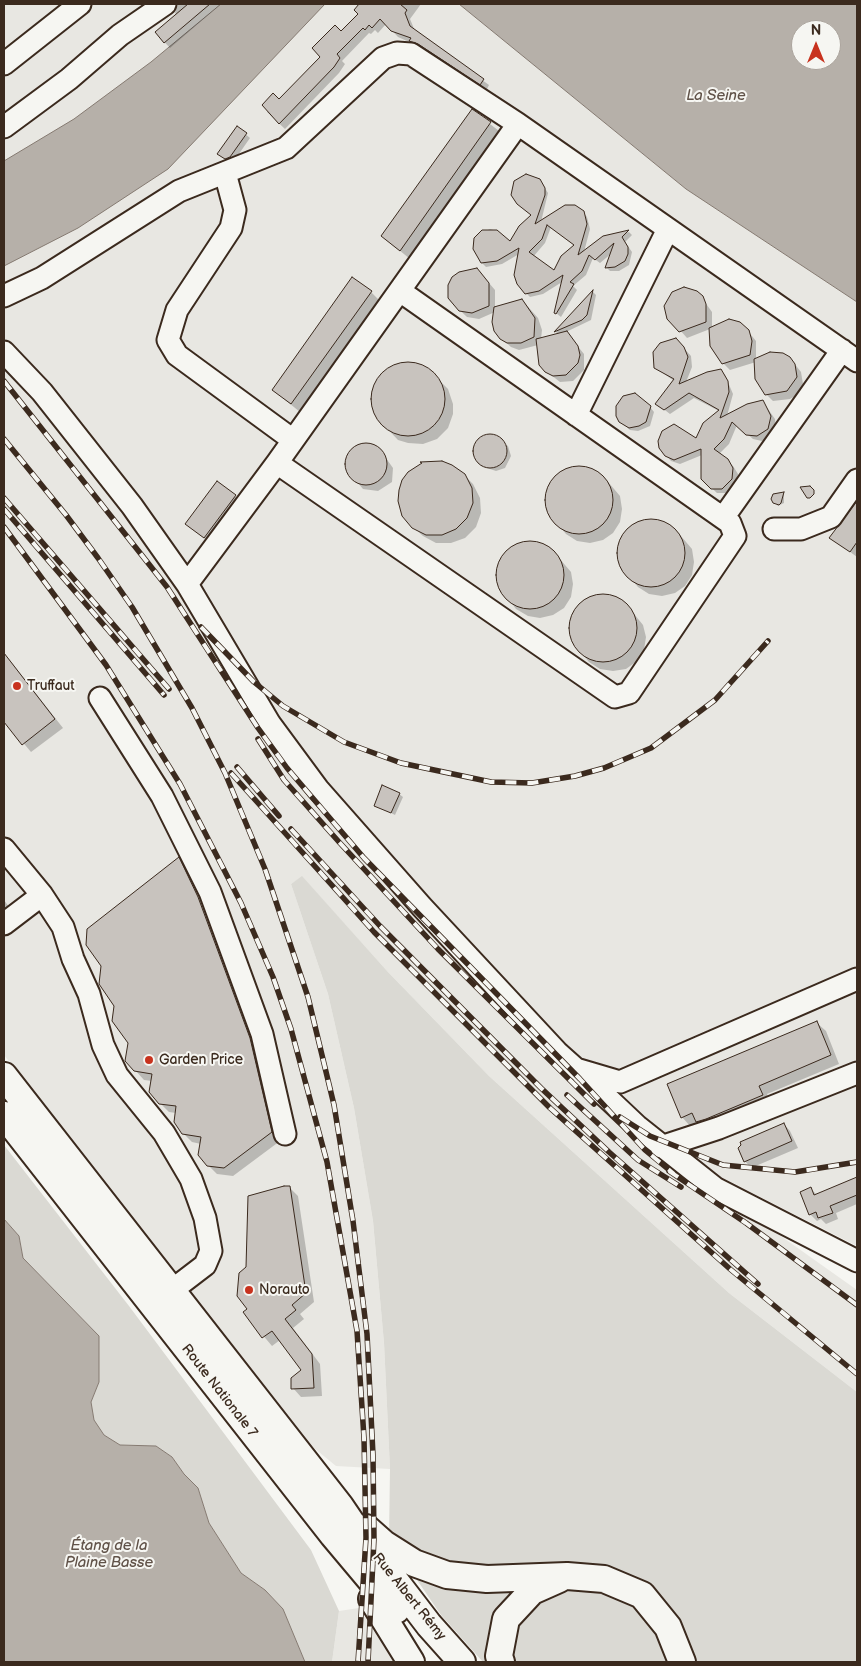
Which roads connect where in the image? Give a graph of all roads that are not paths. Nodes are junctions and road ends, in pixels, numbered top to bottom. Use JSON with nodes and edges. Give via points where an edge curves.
{"nodes":[{"id":1,"x":80,"y":4,"type":"edge"},
{"id":2,"x":165,"y":4,"type":"edge"},
{"id":3,"x":4,"y":64,"type":"edge"},
{"id":4,"x":518,"y":124,"type":"junction"},
{"id":5,"x":4,"y":127,"type":"edge"},
{"id":6,"x":225,"y":173,"type":"junction"},
{"id":7,"x":668,"y":229,"type":"junction"},
{"id":8,"x":400,"y":291,"type":"junction"},
{"id":9,"x":4,"y":296,"type":"edge"},
{"id":10,"x":4,"y":352,"type":"edge"},
{"id":11,"x":849,"y":356,"type":"edge"},
{"id":12,"x":576,"y":415,"type":"junction"},
{"id":13,"x":293,"y":440,"type":"junction"},
{"id":14,"x":277,"y":463,"type":"junction"},
{"id":15,"x":857,"y":480,"type":"edge"},
{"id":16,"x":723,"y":518,"type":"junction"},
{"id":17,"x":774,"y":529,"type":"dead end"},
{"id":18,"x":187,"y":584,"type":"junction"},
{"id":19,"x":100,"y":698,"type":"dead end"},
{"id":20,"x":4,"y":848,"type":"edge"},
{"id":21,"x":42,"y":895,"type":"junction"},
{"id":22,"x":4,"y":924,"type":"edge"},
{"id":23,"x":857,"y":979,"type":"edge"},
{"id":24,"x":576,"y":1069,"type":"junction"},
{"id":25,"x":857,"y":1073,"type":"edge"},
{"id":26,"x":4,"y":1076,"type":"edge"},
{"id":27,"x":4,"y":1115,"type":"edge"},
{"id":28,"x":285,"y":1134,"type":"dead end"},
{"id":29,"x":661,"y":1147,"type":"junction"},
{"id":30,"x":857,"y":1261,"type":"edge"},
{"id":31,"x":171,"y":1291,"type":"junction"},
{"id":32,"x":340,"y":1506,"type":"junction"},
{"id":33,"x":345,"y":1533,"type":"junction"},
{"id":34,"x":567,"y":1576,"type":"junction"},
{"id":35,"x":411,"y":1662,"type":"edge"},
{"id":36,"x":440,"y":1662,"type":"edge"},
{"id":37,"x":462,"y":1662,"type":"edge"},
{"id":38,"x":501,"y":1662,"type":"edge"},
{"id":39,"x":682,"y":1662,"type":"edge"}],
"edges":[{"from":1,"to":3,"type":"street"},
{"from":2,"to":5,"type":"street","via":[[120,35],[69,79]]},
{"from":4,"to":6,"type":"street","via":[[411,54],[397,52],[383,58],[286,148]]},
{"from":4,"to":7,"type":"street"},
{"from":4,"to":8,"type":"street"},
{"from":6,"to":9,"type":"street","via":[[179,191],[42,278]]},
{"from":6,"to":13,"type":"street","via":[[234,210],[231,228],[177,310],[168,340],[177,355]]},
{"from":7,"to":11,"type":"street"},
{"from":7,"to":12,"type":"street"},
{"from":8,"to":12,"type":"street"},
{"from":8,"to":13,"type":"street"},
{"from":10,"to":18,"type":"street","via":[[42,392],[132,506]]},
{"from":11,"to":16,"type":"street"},
{"from":12,"to":16,"type":"street"},
{"from":13,"to":14,"type":"street"},
{"from":14,"to":16,"type":"street","via":[[615,697],[629,693],[735,536],[730,523]]},
{"from":14,"to":18,"type":"street"},
{"from":15,"to":17,"type":"street","via":[[831,516],[801,529]]},
{"from":18,"to":24,"type":"street","via":[[270,724],[318,789],[436,922]]},
{"from":19,"to":28,"type":"street","via":[[162,796],[210,892],[262,1034]]},
{"from":20,"to":21,"type":"street"},
{"from":21,"to":22,"type":"street"},
{"from":21,"to":31,"type":"street","via":[[63,927],[89,994],[103,1045],[117,1075],[164,1133],[191,1179],[205,1218],[211,1251],[205,1265]]},
{"from":23,"to":24,"type":"street","via":[[620,1082]]},
{"from":24,"to":29,"type":"street"},
{"from":25,"to":29,"type":"street","via":[[719,1128]]},
{"from":26,"to":31,"type":"main road","name":"Route Nationale 7"},
{"from":27,"to":33,"type":"main road","name":"Route Nationale 7"},
{"from":29,"to":30,"type":"street","via":[[715,1188]]},
{"from":31,"to":32,"type":"main road","name":"Route Nationale 7"},
{"from":32,"to":33,"type":"main road","name":"Route Nationale 7"},
{"from":32,"to":34,"type":"main road","via":[[384,1544],[414,1563],[447,1575],[487,1579]]},
{"from":33,"to":35,"type":"main road","via":[[339,1555],[383,1614]]},
{"from":33,"to":36,"type":"main road","name":"Route Nationale 7"},
{"from":33,"to":37,"type":"main road","name":"Rue Albert Rémy"},
{"from":34,"to":38,"type":"main road","via":[[532,1591],[506,1619],[499,1656]]},
{"from":34,"to":39,"type":"main road","via":[[604,1579],[642,1596],[668,1627]]}]}
